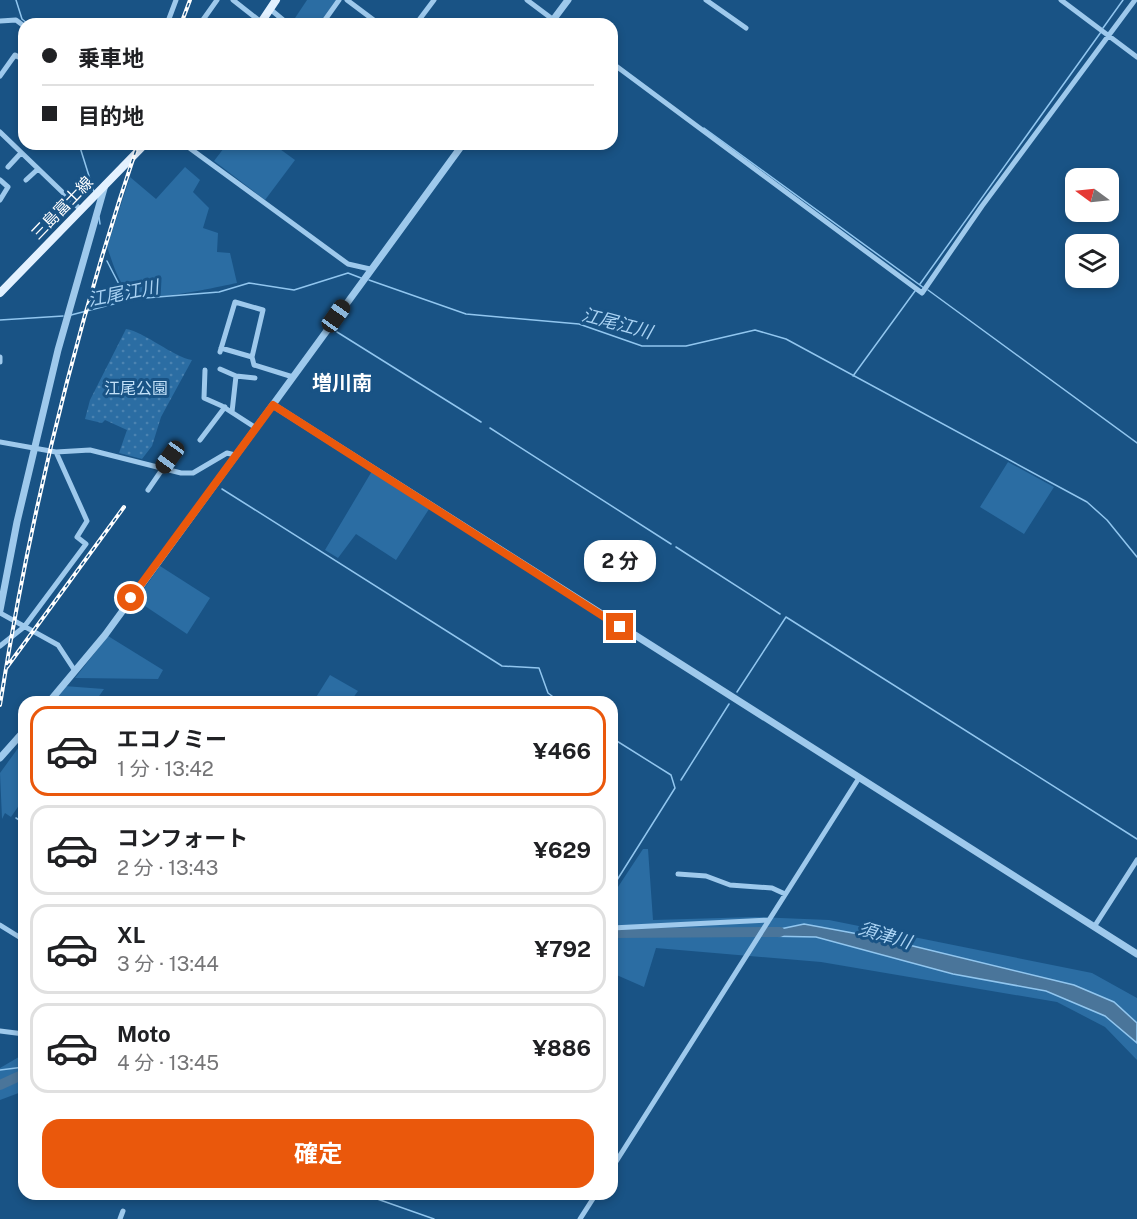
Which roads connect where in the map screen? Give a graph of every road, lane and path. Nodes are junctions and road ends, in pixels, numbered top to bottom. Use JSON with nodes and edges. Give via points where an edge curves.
{"nodes":[{"id":1,"x":176,"y":0,"type":"edge"},
{"id":2,"x":217,"y":0,"type":"edge"},
{"id":3,"x":233,"y":0,"type":"edge"},
{"id":4,"x":276,"y":0,"type":"edge"},
{"id":5,"x":339,"y":0,"type":"edge"},
{"id":6,"x":347,"y":0,"type":"edge"},
{"id":7,"x":434,"y":0,"type":"edge"},
{"id":8,"x":526,"y":0,"type":"edge"},
{"id":9,"x":568,"y":0,"type":"edge"},
{"id":10,"x":706,"y":0,"type":"edge"},
{"id":11,"x":1061,"y":0,"type":"edge"},
{"id":12,"x":1135,"y":0,"type":"edge"},
{"id":13,"x":270,"y":9,"type":"junction"},
{"id":14,"x":169,"y":18,"type":"edge"},
{"id":15,"x":204,"y":18,"type":"edge"},
{"id":16,"x":255,"y":18,"type":"edge"},
{"id":17,"x":264,"y":18,"type":"edge"},
{"id":18,"x":281,"y":18,"type":"edge"},
{"id":19,"x":326,"y":18,"type":"edge"},
{"id":20,"x":371,"y":18,"type":"edge"},
{"id":21,"x":420,"y":18,"type":"edge"},
{"id":22,"x":549,"y":18,"type":"edge"},
{"id":23,"x":557,"y":18,"type":"edge"},
{"id":24,"x":0,"y":21,"type":"edge"},
{"id":25,"x":18,"y":22,"type":"edge"},
{"id":26,"x":746,"y":28,"type":"dead end"},
{"id":27,"x":1108,"y":36,"type":"junction"},
{"id":28,"x":18,"y":57,"type":"edge"},
{"id":29,"x":1137,"y":57,"type":"edge"},
{"id":30,"x":618,"y":67,"type":"edge"},
{"id":31,"x":0,"y":76,"type":"edge"},
{"id":32,"x":0,"y":132,"type":"edge"},
{"id":33,"x":136,"y":150,"type":"edge"},
{"id":34,"x":192,"y":150,"type":"edge"},
{"id":35,"x":459,"y":150,"type":"edge"},
{"id":36,"x":21,"y":153,"type":"junction"},
{"id":37,"x":8,"y":167,"type":"dead end"},
{"id":38,"x":38,"y":169,"type":"junction"},
{"id":39,"x":0,"y":180,"type":"edge"},
{"id":40,"x":26,"y":180,"type":"dead end"},
{"id":41,"x":105,"y":184,"type":"junction"},
{"id":42,"x":0,"y":200,"type":"edge"},
{"id":43,"x":81,"y":210,"type":"junction"},
{"id":44,"x":369,"y":270,"type":"junction"},
{"id":45,"x":0,"y":293,"type":"edge"},
{"id":46,"x":0,"y":357,"type":"edge"},
{"id":47,"x":252,"y":357,"type":"junction"},
{"id":48,"x":0,"y":362,"type":"edge"},
{"id":49,"x":220,"y":369,"type":"dead end"},
{"id":50,"x":205,"y":370,"type":"dead end"},
{"id":51,"x":236,"y":376,"type":"junction"},
{"id":52,"x":293,"y":377,"type":"junction"},
{"id":53,"x":255,"y":378,"type":"dead end"},
{"id":54,"x":273,"y":405,"type":"junction"},
{"id":55,"x":225,"y":407,"type":"junction"},
{"id":56,"x":232,"y":412,"type":"junction"},
{"id":57,"x":256,"y":428,"type":"junction"},
{"id":58,"x":200,"y":440,"type":"dead end"},
{"id":59,"x":0,"y":442,"type":"edge"},
{"id":60,"x":179,"y":446,"type":"dead end"},
{"id":61,"x":34,"y":447,"type":"junction"},
{"id":62,"x":57,"y":452,"type":"junction"},
{"id":63,"x":235,"y":455,"type":"junction"},
{"id":64,"x":162,"y":469,"type":"junction"},
{"id":65,"x":148,"y":490,"type":"dead end"},
{"id":66,"x":0,"y":610,"type":"edge"},
{"id":67,"x":24,"y":627,"type":"junction"},
{"id":68,"x":0,"y":646,"type":"edge"},
{"id":69,"x":75,"y":671,"type":"junction"},
{"id":70,"x":54,"y":696,"type":"edge"},
{"id":71,"x":18,"y":738,"type":"edge"},
{"id":72,"x":0,"y":758,"type":"edge"},
{"id":73,"x":859,"y":778,"type":"junction"},
{"id":74,"x":1137,"y":860,"type":"edge"},
{"id":75,"x":678,"y":874,"type":"dead end"},
{"id":76,"x":785,"y":894,"type":"junction"},
{"id":77,"x":769,"y":920,"type":"junction"},
{"id":78,"x":0,"y":925,"type":"edge"},
{"id":79,"x":1094,"y":927,"type":"junction"},
{"id":80,"x":618,"y":928,"type":"edge"},
{"id":81,"x":18,"y":936,"type":"edge"},
{"id":82,"x":1137,"y":954,"type":"edge"},
{"id":83,"x":0,"y":1031,"type":"edge"},
{"id":84,"x":18,"y":1033,"type":"edge"},
{"id":85,"x":618,"y":1159,"type":"edge"},
{"id":86,"x":592,"y":1200,"type":"edge"},
{"id":87,"x":123,"y":1211,"type":"dead end"},
{"id":88,"x":120,"y":1219,"type":"edge"},
{"id":89,"x":580,"y":1219,"type":"edge"}],
"edges":[{"from":1,"to":14,"type":"street"},
{"from":2,"to":15,"type":"street"},
{"from":3,"to":16,"type":"street"},
{"from":4,"to":13,"type":"main road"},
{"from":5,"to":19,"type":"street"},
{"from":6,"to":20,"type":"street"},
{"from":7,"to":21,"type":"street"},
{"from":8,"to":22,"type":"street"},
{"from":9,"to":23,"type":"street"},
{"from":10,"to":26,"type":"street"},
{"from":11,"to":27,"type":"street"},
{"from":12,"to":27,"type":"street"},
{"from":13,"to":17,"type":"main road"},
{"from":13,"to":18,"type":"street"},
{"from":24,"to":25,"type":"street"},
{"from":27,"to":29,"type":"street"},
{"from":27,"to":30,"type":"street","via":[[922,292]]},
{"from":28,"to":31,"type":"street","via":[[15,56]]},
{"from":32,"to":36,"type":"street"},
{"from":33,"to":41,"type":"main road","name":"三島富士線"},
{"from":34,"to":44,"type":"street","via":[[348,264]]},
{"from":35,"to":44,"type":"street"},
{"from":36,"to":37,"type":"street"},
{"from":36,"to":38,"type":"street"},
{"from":38,"to":40,"type":"street"},
{"from":38,"to":43,"type":"street"},
{"from":39,"to":42,"type":"street","via":[[8,187]]},
{"from":41,"to":43,"type":"main road","name":"三島富士線"},
{"from":41,"to":61,"type":"street"},
{"from":43,"to":45,"type":"main road","name":"三島富士線"},
{"from":44,"to":52,"type":"street"},
{"from":46,"to":48,"type":"street"},
{"from":47,"to":47,"type":"street","via":[[221,350],[235,302],[263,310]]},
{"from":47,"to":52,"type":"street","via":[[254,365]]},
{"from":49,"to":51,"type":"street"},
{"from":50,"to":55,"type":"street","via":[[204,398]]},
{"from":51,"to":53,"type":"street"},
{"from":51,"to":56,"type":"street"},
{"from":52,"to":54,"type":"street"},
{"from":54,"to":57,"type":"street"},
{"from":54,"to":73,"type":"street"},
{"from":55,"to":56,"type":"street"},
{"from":55,"to":58,"type":"street"},
{"from":56,"to":57,"type":"street"},
{"from":57,"to":63,"type":"street"},
{"from":59,"to":61,"type":"street"},
{"from":60,"to":64,"type":"street"},
{"from":61,"to":62,"type":"street"},
{"from":61,"to":66,"type":"street"},
{"from":62,"to":64,"type":"street","via":[[90,450]]},
{"from":62,"to":67,"type":"street","via":[[87,521],[76,537],[86,544]]},
{"from":63,"to":64,"type":"street","via":[[226,453],[193,473]]},
{"from":63,"to":69,"type":"street"},
{"from":64,"to":65,"type":"street"},
{"from":66,"to":67,"type":"street"},
{"from":67,"to":68,"type":"street"},
{"from":67,"to":69,"type":"street","via":[[58,645]]},
{"from":69,"to":70,"type":"street"},
{"from":71,"to":72,"type":"street"},
{"from":73,"to":76,"type":"street"},
{"from":73,"to":79,"type":"street"},
{"from":74,"to":79,"type":"street"},
{"from":75,"to":76,"type":"street","via":[[706,876],[730,885],[772,888]]},
{"from":76,"to":77,"type":"street"},
{"from":77,"to":80,"type":"street"},
{"from":77,"to":85,"type":"street"},
{"from":78,"to":81,"type":"street"},
{"from":79,"to":82,"type":"street"},
{"from":83,"to":84,"type":"street"},
{"from":86,"to":89,"type":"street"},
{"from":87,"to":88,"type":"street"}]}
